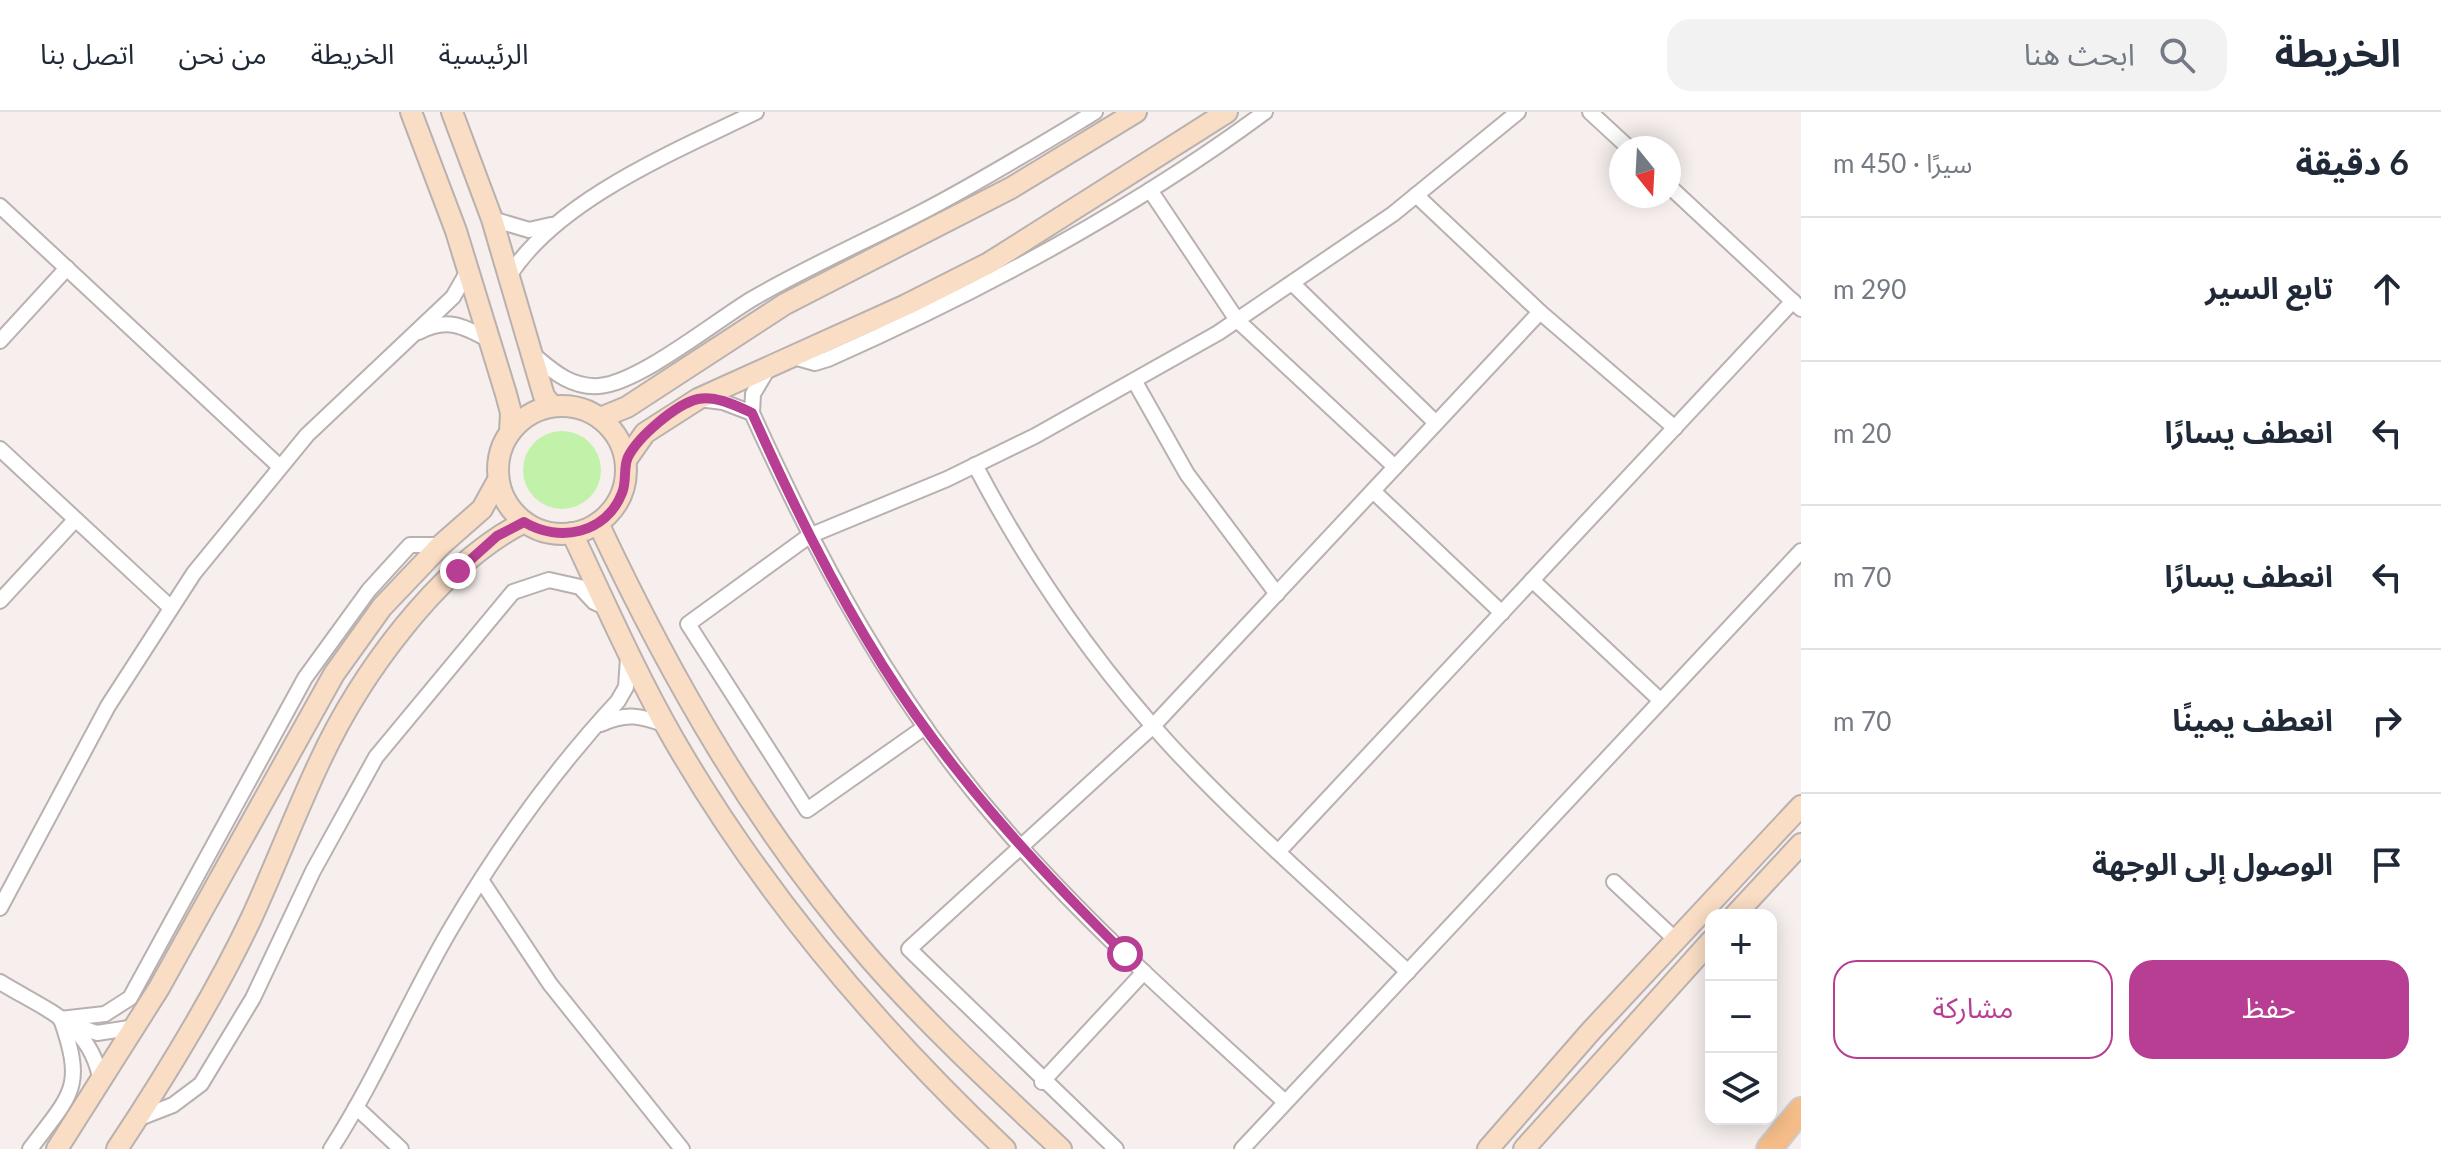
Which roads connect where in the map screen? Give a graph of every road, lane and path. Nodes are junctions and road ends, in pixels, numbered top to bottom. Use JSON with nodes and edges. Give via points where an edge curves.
{"nodes":[{"id":1,"x":411,"y":112,"type":"edge"},
{"id":2,"x":452,"y":112,"type":"edge"},
{"id":3,"x":756,"y":112,"type":"edge"},
{"id":4,"x":1095,"y":112,"type":"edge"},
{"id":5,"x":1136,"y":112,"type":"edge"},
{"id":6,"x":1227,"y":112,"type":"edge"},
{"id":7,"x":1265,"y":112,"type":"edge"},
{"id":8,"x":1518,"y":112,"type":"edge"},
{"id":9,"x":1590,"y":112,"type":"edge"},
{"id":10,"x":1616,"y":136,"type":"edge"},
{"id":11,"x":1150,"y":190,"type":"junction"},
{"id":12,"x":1416,"y":195,"type":"junction"},
{"id":13,"x":1681,"y":197,"type":"edge"},
{"id":14,"x":0,"y":206,"type":"edge"},
{"id":15,"x":492,"y":219,"type":"junction"},
{"id":16,"x":555,"y":224,"type":"junction"},
{"id":17,"x":67,"y":268,"type":"junction"},
{"id":18,"x":468,"y":271,"type":"junction"},
{"id":19,"x":509,"y":276,"type":"junction"},
{"id":20,"x":1293,"y":284,"type":"junction"},
{"id":21,"x":1797,"y":305,"type":"edge"},
{"id":22,"x":440,"y":309,"type":"junction"},
{"id":23,"x":1540,"y":312,"type":"junction"},
{"id":24,"x":1237,"y":320,"type":"junction"},
{"id":25,"x":456,"y":323,"type":"junction"},
{"id":26,"x":408,"y":338,"type":"junction"},
{"id":27,"x":489,"y":340,"type":"junction"},
{"id":28,"x":0,"y":341,"type":"edge"},
{"id":29,"x":530,"y":352,"type":"junction"},
{"id":30,"x":780,"y":360,"type":"junction"},
{"id":31,"x":1135,"y":382,"type":"junction"},
{"id":32,"x":698,"y":399,"type":"junction"},
{"id":33,"x":552,"y":406,"type":"junction"},
{"id":34,"x":752,"y":413,"type":"junction"},
{"id":35,"x":600,"y":418,"type":"junction"},
{"id":36,"x":1436,"y":423,"type":"junction"},
{"id":37,"x":1675,"y":428,"type":"junction"},
{"id":38,"x":510,"y":432,"type":"junction"},
{"id":39,"x":0,"y":449,"type":"edge"},
{"id":40,"x":626,"y":460,"type":"junction"},
{"id":41,"x":975,"y":465,"type":"junction"},
{"id":42,"x":280,"y":467,"type":"junction"},
{"id":43,"x":1395,"y":467,"type":"junction"},
{"id":44,"x":498,"y":480,"type":"junction"},
{"id":45,"x":1373,"y":491,"type":"junction"},
{"id":46,"x":75,"y":520,"type":"junction"},
{"id":47,"x":524,"y":522,"type":"junction"},
{"id":48,"x":598,"y":523,"type":"junction"},
{"id":49,"x":572,"y":533,"type":"junction"},
{"id":50,"x":809,"y":536,"type":"junction"},
{"id":51,"x":441,"y":545,"type":"junction"},
{"id":52,"x":1801,"y":551,"type":"edge"},
{"id":53,"x":1532,"y":580,"type":"junction"},
{"id":54,"x":1277,"y":594,"type":"junction"},
{"id":55,"x":0,"y":601,"type":"edge"},
{"id":56,"x":170,"y":607,"type":"junction"},
{"id":57,"x":607,"y":608,"type":"junction"},
{"id":58,"x":1502,"y":613,"type":"junction"},
{"id":59,"x":628,"y":649,"type":"junction"},
{"id":60,"x":1661,"y":701,"type":"junction"},
{"id":61,"x":666,"y":725,"type":"junction"},
{"id":62,"x":1153,"y":726,"type":"junction"},
{"id":63,"x":594,"y":727,"type":"junction"},
{"id":64,"x":925,"y":727,"type":"junction"},
{"id":65,"x":1801,"y":806,"type":"edge"},
{"id":66,"x":1801,"y":844,"type":"edge"},
{"id":67,"x":1021,"y":847,"type":"junction"},
{"id":68,"x":1278,"y":852,"type":"junction"},
{"id":69,"x":481,"y":880,"type":"junction"},
{"id":70,"x":1614,"y":882,"type":"dead end"},
{"id":71,"x":0,"y":908,"type":"edge"},
{"id":72,"x":1741,"y":909,"type":"edge"},
{"id":73,"x":1676,"y":940,"type":"junction"},
{"id":74,"x":1705,"y":948,"type":"edge"},
{"id":75,"x":1144,"y":972,"type":"junction"},
{"id":76,"x":1408,"y":972,"type":"junction"},
{"id":77,"x":0,"y":982,"type":"edge"},
{"id":78,"x":64,"y":1021,"type":"junction"},
{"id":79,"x":136,"y":1026,"type":"junction"},
{"id":80,"x":1042,"y":1082,"type":"junction"},
{"id":81,"x":101,"y":1083,"type":"junction"},
{"id":82,"x":1285,"y":1102,"type":"junction"},
{"id":83,"x":356,"y":1107,"type":"junction"},
{"id":84,"x":1801,"y":1110,"type":"edge"},
{"id":85,"x":127,"y":1138,"type":"edge"},
{"id":86,"x":30,"y":1149,"type":"edge"},
{"id":87,"x":57,"y":1149,"type":"edge"},
{"id":88,"x":331,"y":1149,"type":"edge"},
{"id":89,"x":401,"y":1149,"type":"edge"},
{"id":90,"x":682,"y":1149,"type":"edge"},
{"id":91,"x":1005,"y":1149,"type":"edge"},
{"id":92,"x":1061,"y":1149,"type":"edge"},
{"id":93,"x":1116,"y":1149,"type":"edge"},
{"id":94,"x":1242,"y":1149,"type":"edge"},
{"id":95,"x":1488,"y":1149,"type":"edge"},
{"id":96,"x":1524,"y":1149,"type":"edge"},
{"id":97,"x":1769,"y":1149,"type":"edge"}],
"edges":[{"from":1,"to":18,"type":"main road"},
{"from":2,"to":15,"type":"main road"},
{"from":3,"to":16,"type":"street","via":[[664,158]]},
{"from":4,"to":29,"type":"street","via":[[919,214],[764,293],[630,377],[583,386],[563,379]]},
{"from":5,"to":35,"type":"main road","via":[[1011,188],[785,304],[627,407]]},
{"from":6,"to":30,"type":"main road","via":[[989,263]]},
{"from":7,"to":11,"type":"street"},
{"from":8,"to":12,"type":"street"},
{"from":9,"to":10,"type":"street"},
{"from":11,"to":24,"type":"street"},
{"from":11,"to":30,"type":"street","via":[[1012,271],[881,335],[815,363]]},
{"from":12,"to":20,"type":"street"},
{"from":12,"to":23,"type":"street"},
{"from":13,"to":21,"type":"street"},
{"from":14,"to":17,"type":"street"},
{"from":15,"to":16,"type":"street","via":[[529,230]]},
{"from":15,"to":19,"type":"main road"},
{"from":16,"to":19,"type":"street","via":[[523,253]]},
{"from":17,"to":28,"type":"street"},
{"from":17,"to":42,"type":"street"},
{"from":18,"to":22,"type":"street"},
{"from":18,"to":27,"type":"main road"},
{"from":19,"to":29,"type":"main road"},
{"from":20,"to":24,"type":"street"},
{"from":20,"to":36,"type":"street"},
{"from":21,"to":37,"type":"street"},
{"from":22,"to":25,"type":"street"},
{"from":22,"to":26,"type":"street"},
{"from":23,"to":36,"type":"street"},
{"from":23,"to":37,"type":"street"},
{"from":24,"to":31,"type":"street"},
{"from":24,"to":43,"type":"street"},
{"from":25,"to":26,"type":"street","via":[[436,325]]},
{"from":25,"to":27,"type":"street"},
{"from":26,"to":42,"type":"street"},
{"from":27,"to":38,"type":"main road","via":[[511,413]]},
{"from":29,"to":33,"type":"main road"},
{"from":30,"to":32,"type":"main road"},
{"from":30,"to":34,"type":"street","via":[[753,394]]},
{"from":31,"to":41,"type":"street"},
{"from":31,"to":54,"type":"street","via":[[1187,474]]},
{"from":32,"to":34,"type":"street"},
{"from":32,"to":40,"type":"main road","via":[[645,433]]},
{"from":33,"to":35,"type":"main road","via":[[578,407]]},
{"from":33,"to":38,"type":"main road","via":[[529,415]]},
{"from":34,"to":50,"type":"street"},
{"from":35,"to":40,"type":"main road","via":[[618,436]]},
{"from":36,"to":43,"type":"street"},
{"from":37,"to":53,"type":"street"},
{"from":38,"to":44,"type":"main road","via":[[499,455]]},
{"from":39,"to":46,"type":"street"},
{"from":40,"to":48,"type":"main road","via":[[621,497]]},
{"from":41,"to":50,"type":"street"},
{"from":41,"to":62,"type":"street","via":[[1035,571],[1090,650]]},
{"from":42,"to":56,"type":"street"},
{"from":43,"to":45,"type":"street"},
{"from":44,"to":47,"type":"main road","via":[[507,504]]},
{"from":44,"to":51,"type":"main road","via":[[482,509]]},
{"from":45,"to":54,"type":"street"},
{"from":45,"to":58,"type":"street"},
{"from":46,"to":55,"type":"street"},
{"from":46,"to":56,"type":"street"},
{"from":47,"to":49,"type":"main road","via":[[547,532]]},
{"from":47,"to":85,"type":"main road","via":[[497,536],[438,591],[359,691],[319,763],[250,920]]},
{"from":48,"to":49,"type":"main road"},
{"from":48,"to":92,"type":"main road","via":[[709,738],[777,841],[870,959]]},
{"from":49,"to":57,"type":"main road"},
{"from":50,"to":64,"type":"street","via":[[884,668]]},
{"from":50,"to":64,"type":"street","via":[[688,624],[807,810]]},
{"from":51,"to":78,"type":"street","via":[[410,545],[321,655],[130,998],[105,1014]]},
{"from":51,"to":79,"type":"main road","via":[[382,607],[311,710]]},
{"from":52,"to":60,"type":"street"},
{"from":53,"to":58,"type":"street"},
{"from":53,"to":60,"type":"street"},
{"from":54,"to":62,"type":"street"},
{"from":56,"to":71,"type":"street","via":[[108,706]]},
{"from":57,"to":59,"type":"main road"},
{"from":57,"to":85,"type":"street","via":[[580,587],[549,580],[513,592],[376,757],[313,871],[253,998],[201,1084]]},
{"from":58,"to":68,"type":"street"},
{"from":59,"to":61,"type":"main road"},
{"from":59,"to":63,"type":"street","via":[[626,687]]},
{"from":60,"to":76,"type":"street"},
{"from":61,"to":63,"type":"street","via":[[621,715]]},
{"from":61,"to":91,"type":"main road","via":[[736,839],[828,962],[910,1057]]},
{"from":62,"to":67,"type":"street"},
{"from":62,"to":68,"type":"street"},
{"from":63,"to":69,"type":"street","via":[[538,794]]},
{"from":64,"to":67,"type":"street"},
{"from":65,"to":73,"type":"main road"},
{"from":66,"to":72,"type":"main road"},
{"from":67,"to":75,"type":"street"},
{"from":67,"to":80,"type":"street","via":[[909,949]]},
{"from":68,"to":76,"type":"street"},
{"from":69,"to":83,"type":"street"},
{"from":69,"to":90,"type":"street","via":[[550,984]]},
{"from":70,"to":73,"type":"street"},
{"from":73,"to":95,"type":"main road"},
{"from":74,"to":96,"type":"main road"},
{"from":75,"to":80,"type":"street"},
{"from":75,"to":82,"type":"street"},
{"from":76,"to":82,"type":"street"},
{"from":77,"to":78,"type":"street"},
{"from":78,"to":79,"type":"street","via":[[97,1033]]},
{"from":78,"to":81,"type":"street","via":[[90,1044]]},
{"from":78,"to":86,"type":"street","via":[[74,1057],[74,1083]]},
{"from":79,"to":81,"type":"main road"},
{"from":80,"to":93,"type":"street"},
{"from":81,"to":87,"type":"main road"},
{"from":82,"to":94,"type":"street"},
{"from":83,"to":88,"type":"street"},
{"from":83,"to":89,"type":"street"},
{"from":84,"to":97,"type":"main road"}]}
